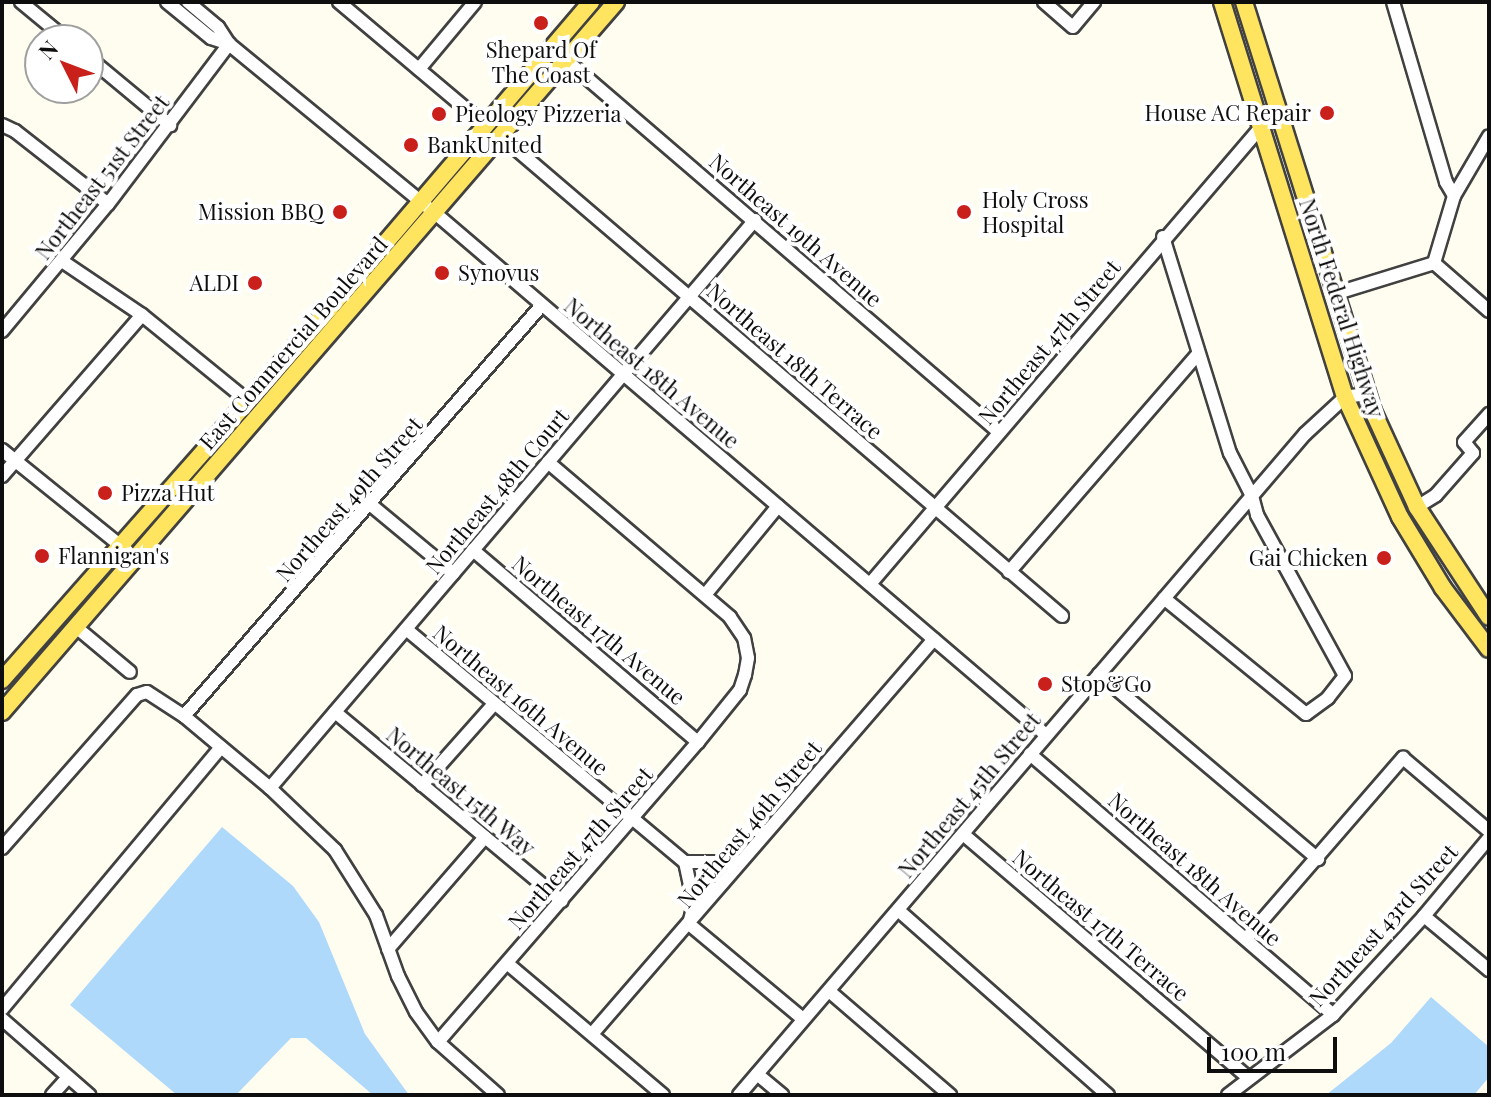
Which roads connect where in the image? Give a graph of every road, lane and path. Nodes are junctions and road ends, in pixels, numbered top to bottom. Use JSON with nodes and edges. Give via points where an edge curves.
{"nodes":[{"id":1,"x":21,"y":2,"type":"edge"},
{"id":2,"x":167,"y":2,"type":"edge"},
{"id":3,"x":188,"y":2,"type":"edge"},
{"id":4,"x":339,"y":2,"type":"edge"},
{"id":5,"x":475,"y":2,"type":"edge"},
{"id":6,"x":591,"y":2,"type":"edge"},
{"id":7,"x":616,"y":2,"type":"edge"},
{"id":8,"x":1044,"y":2,"type":"edge"},
{"id":9,"x":1222,"y":2,"type":"edge"},
{"id":10,"x":1244,"y":2,"type":"edge"},
{"id":11,"x":1393,"y":2,"type":"edge"},
{"id":12,"x":1092,"y":3,"type":"edge"},
{"id":13,"x":48,"y":24,"type":"edge"},
{"id":14,"x":229,"y":44,"type":"junction"},
{"id":15,"x":566,"y":60,"type":"junction"},
{"id":16,"x":419,"y":69,"type":"junction"},
{"id":17,"x":104,"y":70,"type":"edge"},
{"id":18,"x":2,"y":125,"type":"edge"},
{"id":19,"x":170,"y":125,"type":"junction"},
{"id":20,"x":485,"y":125,"type":"junction"},
{"id":21,"x":1261,"y":127,"type":"junction"},
{"id":22,"x":1489,"y":136,"type":"edge"},
{"id":23,"x":502,"y":137,"type":"junction"},
{"id":24,"x":1454,"y":196,"type":"junction"},
{"id":25,"x":420,"y":202,"type":"junction"},
{"id":26,"x":108,"y":204,"type":"junction"},
{"id":27,"x":435,"y":213,"type":"junction"},
{"id":28,"x":755,"y":220,"type":"junction"},
{"id":29,"x":1163,"y":237,"type":"junction"},
{"id":30,"x":62,"y":261,"type":"junction"},
{"id":31,"x":1434,"y":263,"type":"junction"},
{"id":32,"x":1307,"y":276,"type":"junction"},
{"id":33,"x":1334,"y":294,"type":"junction"},
{"id":34,"x":689,"y":297,"type":"junction"},
{"id":35,"x":541,"y":306,"type":"junction"},
{"id":36,"x":1489,"y":311,"type":"edge"},
{"id":37,"x":142,"y":315,"type":"junction"},
{"id":38,"x":2,"y":331,"type":"edge"},
{"id":39,"x":1198,"y":354,"type":"junction"},
{"id":40,"x":623,"y":374,"type":"junction"},
{"id":41,"x":1367,"y":394,"type":"junction"},
{"id":42,"x":1345,"y":397,"type":"junction"},
{"id":43,"x":248,"y":401,"type":"junction"},
{"id":44,"x":1489,"y":414,"type":"edge"},
{"id":45,"x":999,"y":432,"type":"junction"},
{"id":46,"x":2,"y":450,"type":"edge"},
{"id":47,"x":17,"y":459,"type":"junction"},
{"id":48,"x":548,"y":462,"type":"junction"},
{"id":49,"x":2,"y":476,"type":"edge"},
{"id":50,"x":1252,"y":496,"type":"junction"},
{"id":51,"x":371,"y":505,"type":"junction"},
{"id":52,"x":778,"y":506,"type":"junction"},
{"id":53,"x":1417,"y":507,"type":"junction"},
{"id":54,"x":936,"y":508,"type":"junction"},
{"id":55,"x":121,"y":545,"type":"junction"},
{"id":56,"x":473,"y":550,"type":"junction"},
{"id":57,"x":136,"y":558,"type":"junction"},
{"id":58,"x":1009,"y":572,"type":"junction"},
{"id":59,"x":453,"y":573,"type":"junction"},
{"id":60,"x":1460,"y":576,"type":"junction"},
{"id":61,"x":870,"y":584,"type":"junction"},
{"id":62,"x":1443,"y":588,"type":"junction"},
{"id":63,"x":705,"y":595,"type":"junction"},
{"id":64,"x":1164,"y":598,"type":"junction"},
{"id":65,"x":1062,"y":616,"type":"dead end"},
{"id":66,"x":1489,"y":617,"type":"edge"},
{"id":67,"x":76,"y":627,"type":"junction"},
{"id":68,"x":406,"y":629,"type":"junction"},
{"id":69,"x":934,"y":639,"type":"junction"},
{"id":70,"x":1489,"y":649,"type":"edge"},
{"id":71,"x":130,"y":672,"type":"dead end"},
{"id":72,"x":1099,"y":674,"type":"junction"},
{"id":73,"x":2,"y":680,"type":"edge"},
{"id":74,"x":494,"y":704,"type":"junction"},
{"id":75,"x":2,"y":712,"type":"edge"},
{"id":76,"x":335,"y":712,"type":"junction"},
{"id":77,"x":184,"y":716,"type":"junction"},
{"id":78,"x":1046,"y":735,"type":"junction"},
{"id":79,"x":698,"y":742,"type":"junction"},
{"id":80,"x":221,"y":747,"type":"junction"},
{"id":81,"x":1030,"y":754,"type":"junction"},
{"id":82,"x":422,"y":785,"type":"junction"},
{"id":83,"x":270,"y":788,"type":"junction"},
{"id":84,"x":632,"y":819,"type":"junction"},
{"id":85,"x":1489,"y":831,"type":"edge"},
{"id":86,"x":963,"y":834,"type":"junction"},
{"id":87,"x":485,"y":837,"type":"junction"},
{"id":88,"x":1489,"y":838,"type":"edge"},
{"id":89,"x":2,"y":848,"type":"edge"},
{"id":90,"x":1318,"y":859,"type":"junction"},
{"id":91,"x":685,"y":862,"type":"junction"},
{"id":92,"x":740,"y":862,"type":"junction"},
{"id":93,"x":562,"y":901,"type":"junction"},
{"id":94,"x":898,"y":910,"type":"junction"},
{"id":95,"x":1424,"y":916,"type":"junction"},
{"id":96,"x":689,"y":924,"type":"junction"},
{"id":97,"x":1246,"y":939,"type":"junction"},
{"id":98,"x":388,"y":949,"type":"junction"},
{"id":99,"x":508,"y":964,"type":"junction"},
{"id":100,"x":1489,"y":970,"type":"edge"},
{"id":101,"x":829,"y":991,"type":"junction"},
{"id":102,"x":2,"y":1009,"type":"edge"},
{"id":103,"x":1333,"y":1015,"type":"junction"},
{"id":104,"x":802,"y":1018,"type":"junction"},
{"id":105,"x":2,"y":1019,"type":"edge"},
{"id":106,"x":592,"y":1034,"type":"junction"},
{"id":107,"x":438,"y":1042,"type":"junction"},
{"id":108,"x":757,"y":1074,"type":"junction"},
{"id":109,"x":68,"y":1077,"type":"junction"},
{"id":110,"x":1249,"y":1078,"type":"junction"},
{"id":111,"x":52,"y":1095,"type":"edge"},
{"id":112,"x":89,"y":1095,"type":"edge"},
{"id":113,"x":498,"y":1095,"type":"edge"},
{"id":114,"x":663,"y":1095,"type":"edge"},
{"id":115,"x":739,"y":1095,"type":"edge"},
{"id":116,"x":782,"y":1095,"type":"edge"},
{"id":117,"x":950,"y":1095,"type":"edge"},
{"id":118,"x":1108,"y":1095,"type":"edge"},
{"id":119,"x":1228,"y":1095,"type":"edge"}],
"edges":[{"from":1,"to":13,"type":"street"},
{"from":2,"to":14,"type":"street","name":"Northeast 18th Avenue","via":[[211,38]]},
{"from":3,"to":14,"type":"street","name":"Northeast 18th Avenue","via":[[218,27]]},
{"from":4,"to":16,"type":"street"},
{"from":5,"to":16,"type":"street"},
{"from":6,"to":20,"type":"main road","name":"East Commercial Boulevard"},
{"from":7,"to":15,"type":"main road","name":"East Commercial Boulevard"},
{"from":8,"to":12,"type":"street","via":[[1073,27]]},
{"from":9,"to":21,"type":"main road","name":"North Federal Highway"},
{"from":10,"to":33,"type":"main road","name":"North Federal Highway"},
{"from":11,"to":24,"type":"street"},
{"from":14,"to":19,"type":"street","name":"Northeast 51st Street"},
{"from":14,"to":25,"type":"street","name":"Northeast 18th Avenue"},
{"from":15,"to":23,"type":"main road","name":"East Commercial Boulevard"},
{"from":15,"to":28,"type":"street","name":"Northeast 19th Avenue"},
{"from":16,"to":20,"type":"street"},
{"from":17,"to":19,"type":"street"},
{"from":18,"to":26,"type":"street"},
{"from":19,"to":26,"type":"street","name":"Northeast 51st Street"},
{"from":20,"to":25,"type":"main road","name":"East Commercial Boulevard"},
{"from":21,"to":29,"type":"street","name":"Northeast 47th Street"},
{"from":21,"to":32,"type":"main road","name":"North Federal Highway"},
{"from":22,"to":24,"type":"street"},
{"from":23,"to":27,"type":"main road","name":"East Commercial Boulevard"},
{"from":23,"to":34,"type":"street","name":"Northeast 18th Terrace"},
{"from":24,"to":31,"type":"street"},
{"from":25,"to":27,"type":"street","name":"Northeast 18th Avenue"},
{"from":25,"to":43,"type":"main road","name":"East Commercial Boulevard"},
{"from":26,"to":30,"type":"street","name":"Northeast 51st Street"},
{"from":27,"to":35,"type":"street","name":"Northeast 18th Avenue"},
{"from":27,"to":57,"type":"main road","name":"East Commercial Boulevard"},
{"from":28,"to":34,"type":"street","name":"Northeast 48th Court"},
{"from":28,"to":45,"type":"street","name":"Northeast 19th Avenue"},
{"from":29,"to":39,"type":"street"},
{"from":29,"to":45,"type":"street","name":"Northeast 47th Street"},
{"from":30,"to":37,"type":"street"},
{"from":30,"to":38,"type":"street","name":"Northeast 51st Street"},
{"from":31,"to":33,"type":"street"},
{"from":31,"to":36,"type":"street"},
{"from":32,"to":33,"type":"main road"},
{"from":32,"to":42,"type":"main road","name":"North Federal Highway"},
{"from":33,"to":41,"type":"main road","name":"North Federal Highway"},
{"from":34,"to":40,"type":"street","name":"Northeast 48th Court"},
{"from":34,"to":54,"type":"street","name":"Northeast 18th Terrace"},
{"from":35,"to":40,"type":"street","name":"Northeast 18th Avenue"},
{"from":35,"to":51,"type":"street","name":"Northeast 49th Street"},
{"from":37,"to":43,"type":"street"},
{"from":37,"to":47,"type":"street"},
{"from":39,"to":50,"type":"street","via":[[1230,453]]},
{"from":39,"to":58,"type":"street"},
{"from":40,"to":48,"type":"street","name":"Northeast 48th Court"},
{"from":40,"to":52,"type":"street","name":"Northeast 18th Avenue"},
{"from":41,"to":42,"type":"street"},
{"from":41,"to":53,"type":"main road","name":"North Federal Highway"},
{"from":42,"to":50,"type":"street","name":"Northeast 45th Street"},
{"from":42,"to":62,"type":"main road","name":"North Federal Highway","via":[[1398,513]]},
{"from":43,"to":55,"type":"main road","name":"East Commercial Boulevard"},
{"from":44,"to":53,"type":"street","via":[[1464,442],[1473,453],[1436,495]]},
{"from":45,"to":54,"type":"street","name":"Northeast 47th Street"},
{"from":46,"to":47,"type":"street"},
{"from":47,"to":49,"type":"street"},
{"from":47,"to":55,"type":"street"},
{"from":48,"to":56,"type":"street","name":"Northeast 48th Court"},
{"from":48,"to":63,"type":"street"},
{"from":50,"to":64,"type":"street","name":"Northeast 45th Street"},
{"from":50,"to":64,"type":"street","via":[[1257,515],[1345,676],[1328,698],[1306,714]]},
{"from":51,"to":59,"type":"street"},
{"from":51,"to":77,"type":"street","name":"Northeast 49th Street"},
{"from":52,"to":61,"type":"street","name":"Northeast 18th Avenue"},
{"from":52,"to":63,"type":"street"},
{"from":53,"to":60,"type":"main road","name":"North Federal Highway"},
{"from":54,"to":58,"type":"street","name":"Northeast 18th Terrace"},
{"from":54,"to":61,"type":"street","name":"Northeast 47th Street"},
{"from":55,"to":57,"type":"street"},
{"from":55,"to":73,"type":"main road","name":"East Commercial Boulevard"},
{"from":56,"to":59,"type":"street","name":"Northeast 48th Court"},
{"from":56,"to":79,"type":"street","name":"Northeast 17th Avenue"},
{"from":57,"to":67,"type":"main road","name":"East Commercial Boulevard"},
{"from":58,"to":65,"type":"street","name":"Northeast 18th Terrace"},
{"from":59,"to":68,"type":"street","name":"Northeast 48th Court"},
{"from":60,"to":62,"type":"street"},
{"from":60,"to":66,"type":"main road","name":"North Federal Highway"},
{"from":61,"to":69,"type":"street","name":"Northeast 18th Avenue"},
{"from":62,"to":70,"type":"main road","name":"North Federal Highway"},
{"from":63,"to":79,"type":"street","name":"Northeast 47th Street","via":[[730,617],[744,638],[748,658],[740,690]]},
{"from":64,"to":72,"type":"street","name":"Northeast 45th Street"},
{"from":67,"to":71,"type":"street"},
{"from":67,"to":75,"type":"main road","name":"East Commercial Boulevard"},
{"from":68,"to":74,"type":"street","name":"Northeast 16th Avenue"},
{"from":68,"to":76,"type":"street","name":"Northeast 48th Court"},
{"from":69,"to":78,"type":"street","name":"Northeast 18th Avenue"},
{"from":69,"to":92,"type":"street","name":"Northeast 46th Street"},
{"from":72,"to":78,"type":"street","name":"Northeast 45th Street"},
{"from":72,"to":90,"type":"street"},
{"from":74,"to":82,"type":"street"},
{"from":74,"to":84,"type":"street","name":"Northeast 16th Avenue"},
{"from":76,"to":82,"type":"street","name":"Northeast 15th Way"},
{"from":76,"to":83,"type":"street","name":"Northeast 48th Court"},
{"from":77,"to":80,"type":"street"},
{"from":77,"to":89,"type":"street","via":[[147,692],[137,695]]},
{"from":78,"to":81,"type":"street","name":"Northeast 45th Street"},
{"from":79,"to":84,"type":"street","name":"Northeast 47th Street"},
{"from":80,"to":83,"type":"street"},
{"from":80,"to":102,"type":"street"},
{"from":81,"to":86,"type":"street","name":"Northeast 45th Street"},
{"from":81,"to":97,"type":"street","name":"Northeast 18th Avenue"},
{"from":82,"to":87,"type":"street","name":"Northeast 15th Way"},
{"from":83,"to":98,"type":"street","via":[[335,850],[359,884]]},
{"from":84,"to":91,"type":"street","name":"Northeast 16th Avenue"},
{"from":84,"to":93,"type":"street","name":"Northeast 47th Street"},
{"from":85,"to":90,"type":"street","via":[[1403,758]]},
{"from":86,"to":94,"type":"street","name":"Northeast 45th Street"},
{"from":86,"to":110,"type":"street","name":"Northeast 17th Terrace"},
{"from":87,"to":93,"type":"street","name":"Northeast 15th Way"},
{"from":87,"to":98,"type":"street"},
{"from":88,"to":95,"type":"street","name":"Northeast 43rd Street"},
{"from":90,"to":97,"type":"street"},
{"from":91,"to":92,"type":"street"},
{"from":91,"to":96,"type":"street","via":[[694,904]]},
{"from":92,"to":96,"type":"street","name":"Northeast 46th Street"},
{"from":93,"to":99,"type":"street","name":"Northeast 47th Street"},
{"from":94,"to":101,"type":"street","name":"Northeast 45th Street"},
{"from":94,"to":118,"type":"street"},
{"from":95,"to":100,"type":"street"},
{"from":95,"to":103,"type":"street","name":"Northeast 43rd Street"},
{"from":96,"to":104,"type":"street"},
{"from":96,"to":106,"type":"street","name":"Northeast 46th Street"},
{"from":97,"to":103,"type":"street","name":"Northeast 18th Avenue"},
{"from":98,"to":107,"type":"street","via":[[416,1012]]},
{"from":99,"to":106,"type":"street"},
{"from":99,"to":107,"type":"street","name":"Northeast 47th Street"},
{"from":101,"to":104,"type":"street","name":"Northeast 45th Street"},
{"from":101,"to":117,"type":"street"},
{"from":103,"to":110,"type":"street","name":"Northeast 43rd Street"},
{"from":104,"to":108,"type":"street","name":"Northeast 45th Street"},
{"from":105,"to":109,"type":"street"},
{"from":106,"to":114,"type":"street"},
{"from":107,"to":113,"type":"street"},
{"from":108,"to":115,"type":"street","name":"Northeast 45th Street"},
{"from":108,"to":116,"type":"street"},
{"from":109,"to":111,"type":"street"},
{"from":109,"to":112,"type":"street"},
{"from":110,"to":119,"type":"street","name":"Northeast 43rd Street"}]}
